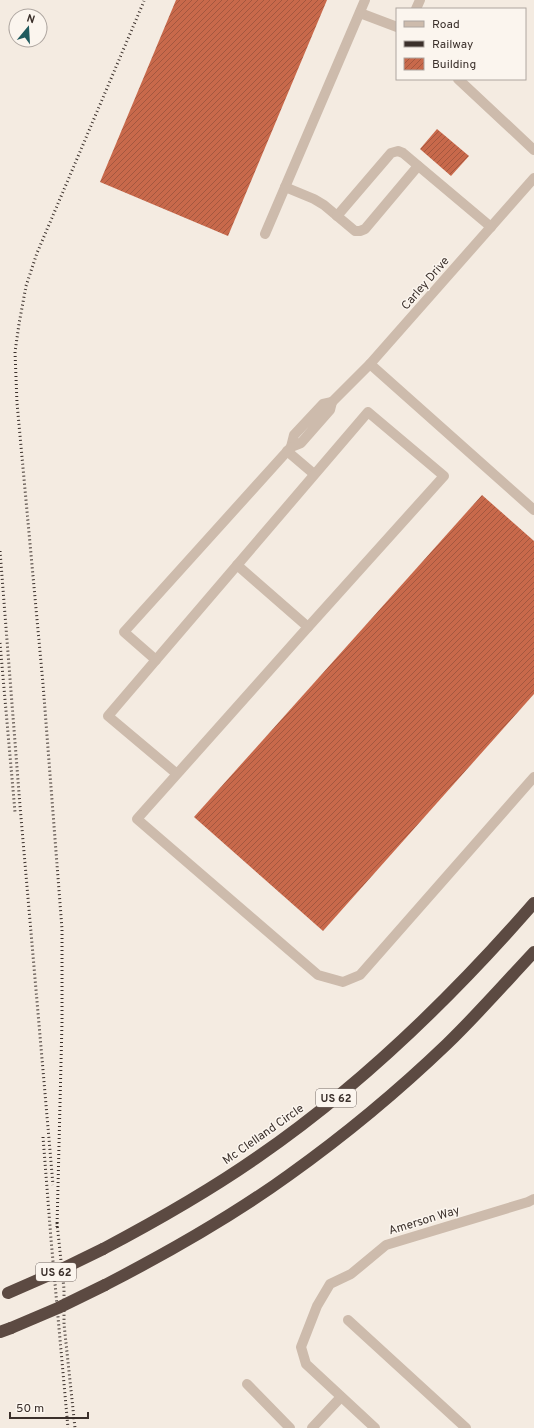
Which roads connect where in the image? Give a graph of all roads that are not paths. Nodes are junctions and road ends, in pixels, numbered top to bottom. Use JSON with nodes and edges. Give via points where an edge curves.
{"nodes":[{"id":1,"x":365,"y":0,"type":"edge"},
{"id":2,"x":360,"y":13,"type":"junction"},
{"id":3,"x":396,"y":27,"type":"edge"},
{"id":4,"x":459,"y":80,"type":"edge"},
{"id":5,"x":534,"y":150,"type":"edge"},
{"id":6,"x":418,"y":166,"type":"junction"},
{"id":7,"x":534,"y":178,"type":"edge"},
{"id":8,"x":285,"y":187,"type":"junction"},
{"id":9,"x":337,"y":216,"type":"junction"},
{"id":10,"x":491,"y":227,"type":"junction"},
{"id":11,"x":265,"y":234,"type":"dead end"},
{"id":12,"x":370,"y":364,"type":"junction"},
{"id":13,"x":289,"y":449,"type":"junction"},
{"id":14,"x":314,"y":474,"type":"junction"},
{"id":15,"x":534,"y":510,"type":"edge"},
{"id":16,"x":237,"y":565,"type":"junction"},
{"id":17,"x":308,"y":627,"type":"junction"},
{"id":18,"x":156,"y":660,"type":"junction"},
{"id":19,"x":177,"y":774,"type":"junction"},
{"id":20,"x":534,"y":777,"type":"edge"},
{"id":21,"x":534,"y":903,"type":"edge"},
{"id":22,"x":534,"y":952,"type":"edge"},
{"id":23,"x":534,"y":1199,"type":"edge"},
{"id":24,"x":4,"y":1295,"type":"edge"},
{"id":25,"x":348,"y":1320,"type":"dead end"},
{"id":26,"x":6,"y":1330,"type":"edge"},
{"id":27,"x":247,"y":1384,"type":"dead end"},
{"id":28,"x":341,"y":1397,"type":"junction"},
{"id":29,"x":290,"y":1428,"type":"edge"},
{"id":30,"x":312,"y":1428,"type":"edge"},
{"id":31,"x":375,"y":1428,"type":"edge"},
{"id":32,"x":466,"y":1428,"type":"edge"}],
"edges":[{"from":1,"to":2,"type":"street"},
{"from":2,"to":3,"type":"street"},
{"from":2,"to":8,"type":"street"},
{"from":4,"to":5,"type":"street"},
{"from":6,"to":9,"type":"street","via":[[398,151],[391,153]]},
{"from":6,"to":9,"type":"street","via":[[365,229],[355,231]]},
{"from":6,"to":10,"type":"street"},
{"from":7,"to":10,"type":"street","name":"Carley Drive"},
{"from":8,"to":9,"type":"street","via":[[314,199]]},
{"from":8,"to":11,"type":"street"},
{"from":10,"to":12,"type":"street","name":"Carley Drive"},
{"from":12,"to":13,"type":"street","name":"Carley Drive","via":[[332,402],[323,404],[318,409],[294,435]]},
{"from":12,"to":15,"type":"street"},
{"from":13,"to":14,"type":"street"},
{"from":13,"to":18,"type":"street","name":"Carley Drive","via":[[124,632]]},
{"from":14,"to":16,"type":"street"},
{"from":14,"to":17,"type":"street","via":[[368,412],[444,476]]},
{"from":16,"to":17,"type":"street"},
{"from":16,"to":18,"type":"street"},
{"from":17,"to":19,"type":"street"},
{"from":18,"to":19,"type":"street","via":[[108,716]]},
{"from":19,"to":20,"type":"street","via":[[137,818],[318,975],[343,982],[360,975]]},
{"from":21,"to":24,"type":"highway","name":"Mc Clelland Circle","number":"US 62","bridge":true,"via":[[452,992],[372,1068],[305,1122],[185,1204],[103,1249]]},
{"from":22,"to":26,"type":"highway","number":"US 62","bridge":true,"via":[[447,1044],[382,1103],[314,1157],[200,1232],[105,1285]]},
{"from":23,"to":28,"type":"street","name":"Amerson Way","via":[[386,1245],[352,1274],[330,1284],[317,1306],[301,1347],[306,1364]]},
{"from":25,"to":32,"type":"street"},
{"from":27,"to":29,"type":"street"},
{"from":28,"to":30,"type":"street"},
{"from":28,"to":31,"type":"street"}]}
